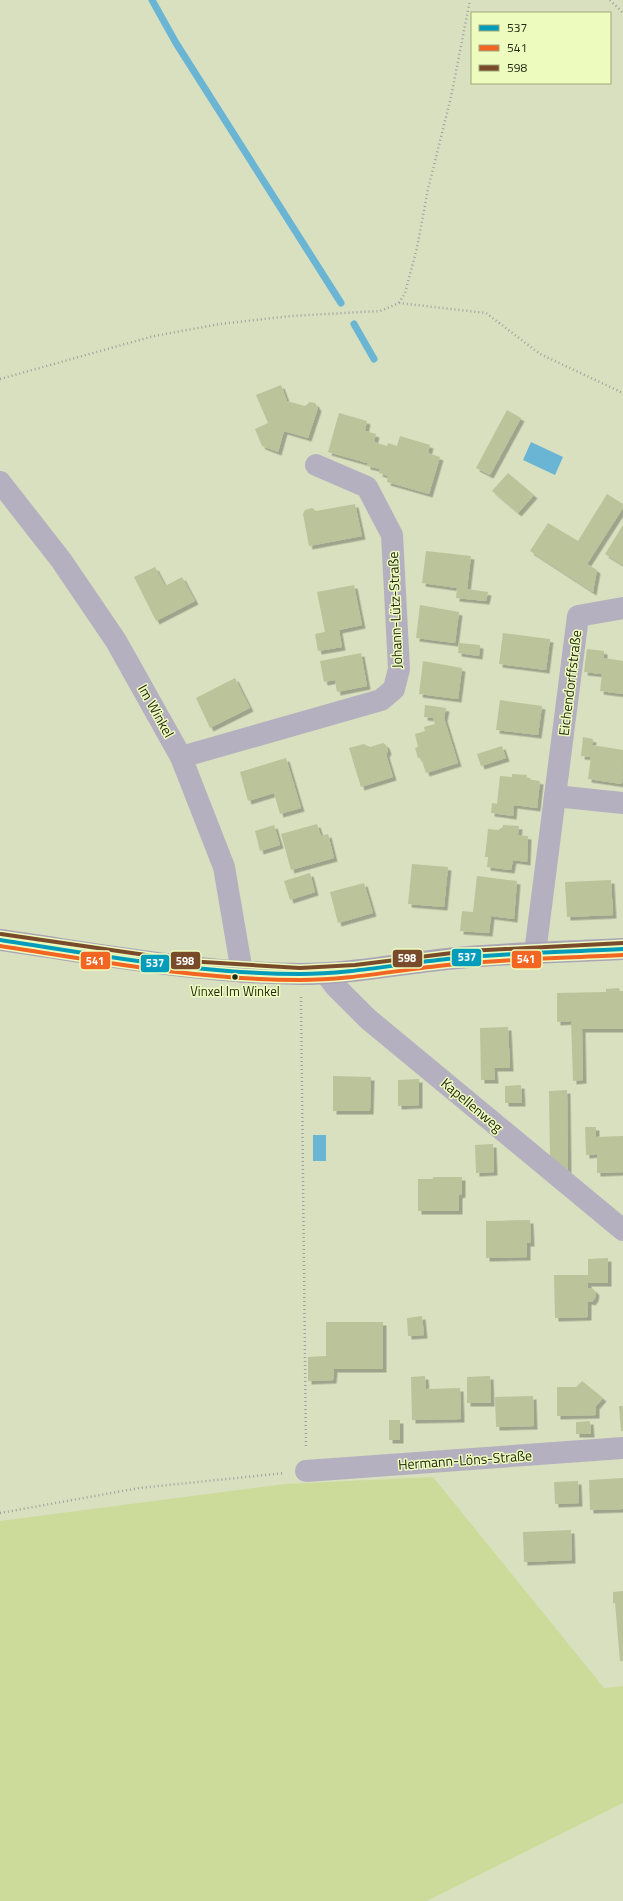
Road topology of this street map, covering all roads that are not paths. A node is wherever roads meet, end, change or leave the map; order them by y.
1 (316, 465) dead end
2 (0, 482) edge
3 (623, 608) edge
4 (181, 757) junction
5 (555, 796) junction
6 (623, 803) edge
7 (0, 940) edge
8 (623, 949) edge
9 (535, 953) junction
10 (242, 972) junction
11 (326, 974) junction
12 (623, 1230) edge
13 (623, 1448) edge
14 (306, 1471) road end

1 - 4 street, Johann-Lütz-Straße
2 - 4 street, Im Winkel
3 - 5 street, Eichendorffstraße
4 - 10 street, Im Winkel
5 - 6 street
5 - 9 street, Eichendorffstraße
7 - 10 main road
8 - 9 main road
9 - 11 main road
10 - 11 main road
11 - 12 street, Kapellenweg
13 - 14 street, Hermann-Löns-Straße

